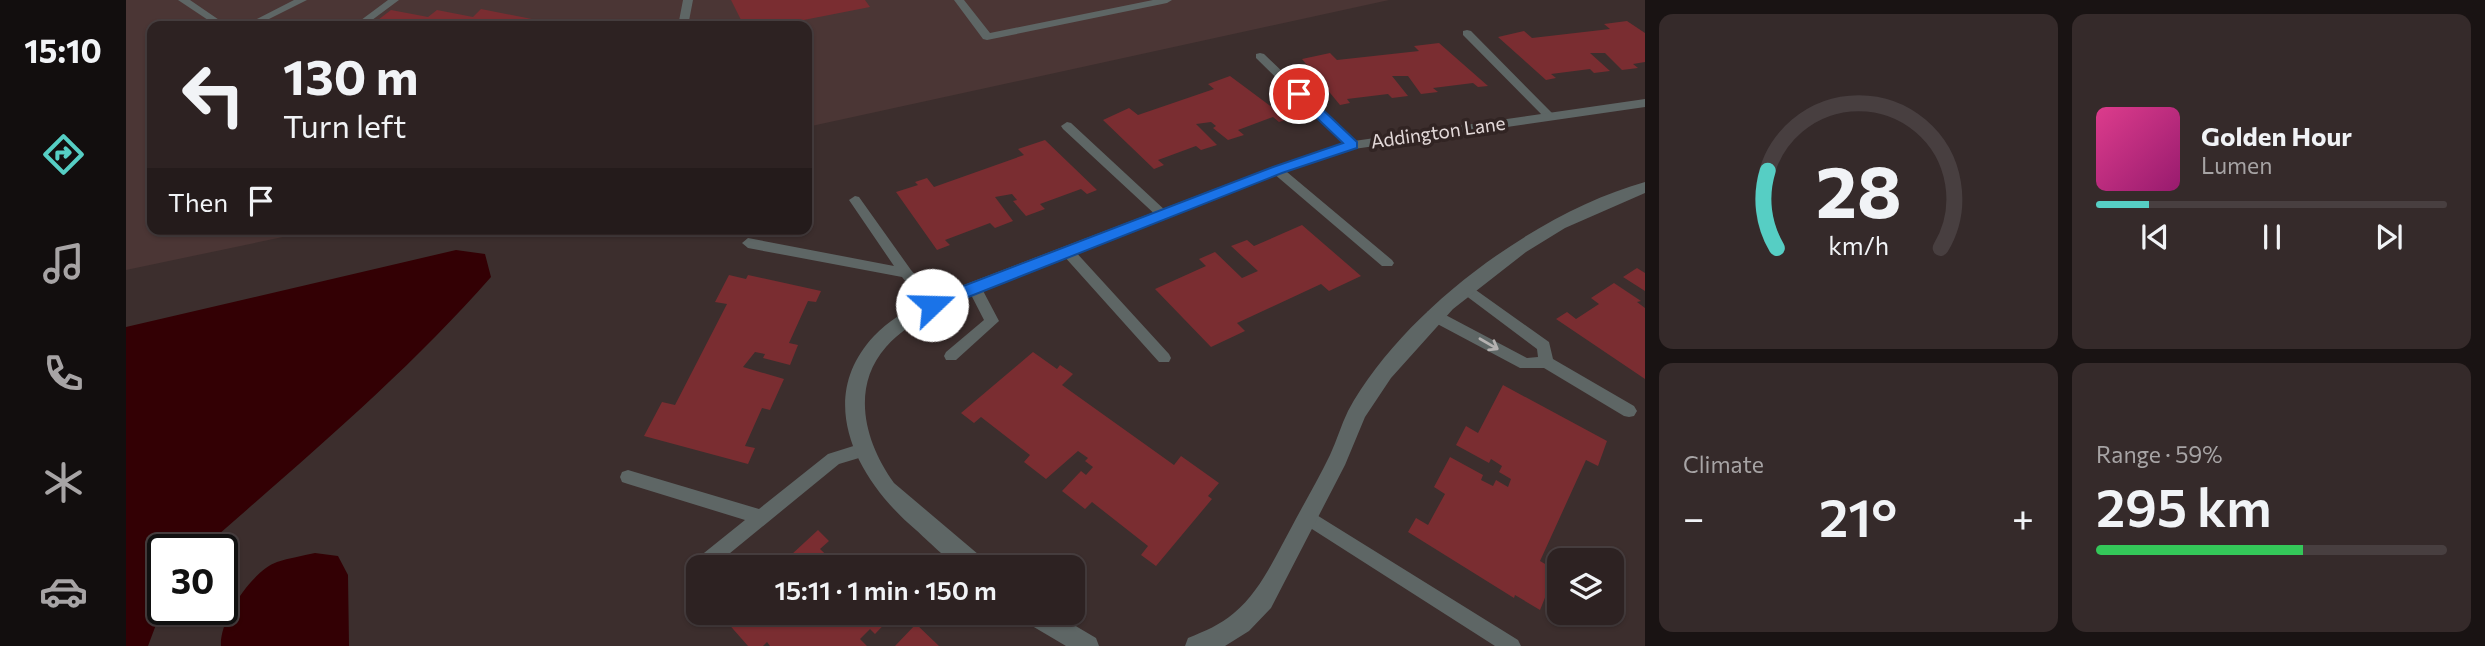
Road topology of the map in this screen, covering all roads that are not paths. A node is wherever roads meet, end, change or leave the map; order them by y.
1 (183, 0) edge
2 (302, 0) edge
3 (394, 0) edge
4 (688, 0) edge
5 (958, 0) edge
6 (1167, 0) edge
7 (215, 21) edge
8 (258, 21) edge
9 (365, 21) edge
10 (684, 21) edge
11 (1467, 33) dead end
12 (1260, 56) dead end
13 (1645, 103) edge
14 (1549, 116) junction
15 (1067, 126) dead end
16 (1352, 145) junction
17 (1277, 170) junction
18 (1645, 187) edge
19 (855, 200) dead end
20 (1163, 215) junction
21 (748, 243) dead end
22 (1068, 252) junction
23 (1387, 263) dead end
24 (906, 273) junction
25 (1466, 288) junction
26 (975, 289) junction
27 (932, 305) junction
28 (1433, 315) junction
29 (951, 356) dead end
30 (1164, 358) dead end
31 (1546, 362) junction
32 (1629, 411) dead end
33 (863, 450) junction
34 (628, 477) dead end
35 (760, 517) junction
36 (1307, 517) junction
37 (715, 555) edge
38 (963, 555) edge
39 (1052, 625) edge
40 (1088, 646) edge
41 (1196, 646) edge
42 (1512, 646) edge

1 - 7 lane
2 - 8 lane
3 - 9 lane
4 - 10 lane
5 - 6 lane
11 - 14 lane
12 - 16 lane
13 - 14 street, Addington Lane
14 - 16 street, Addington Lane
15 - 20 lane
16 - 17 street, Addington Lane
17 - 20 street, Addington Lane
17 - 23 lane
18 - 25 street
19 - 24 lane
20 - 22 street, Addington Lane
21 - 24 lane
22 - 26 street, Addington Lane
22 - 30 lane
24 - 27 lane
25 - 28 street
25 - 31 lane
26 - 27 street, Addington Lane
26 - 29 lane
27 - 33 street, Addington Lane
28 -> 31 lane
28 - 36 street
31 - 32 lane
33 - 35 lane
33 - 38 street, Addington Lane
34 - 35 lane
35 - 37 lane
36 - 41 street
36 - 42 lane
39 - 40 street

